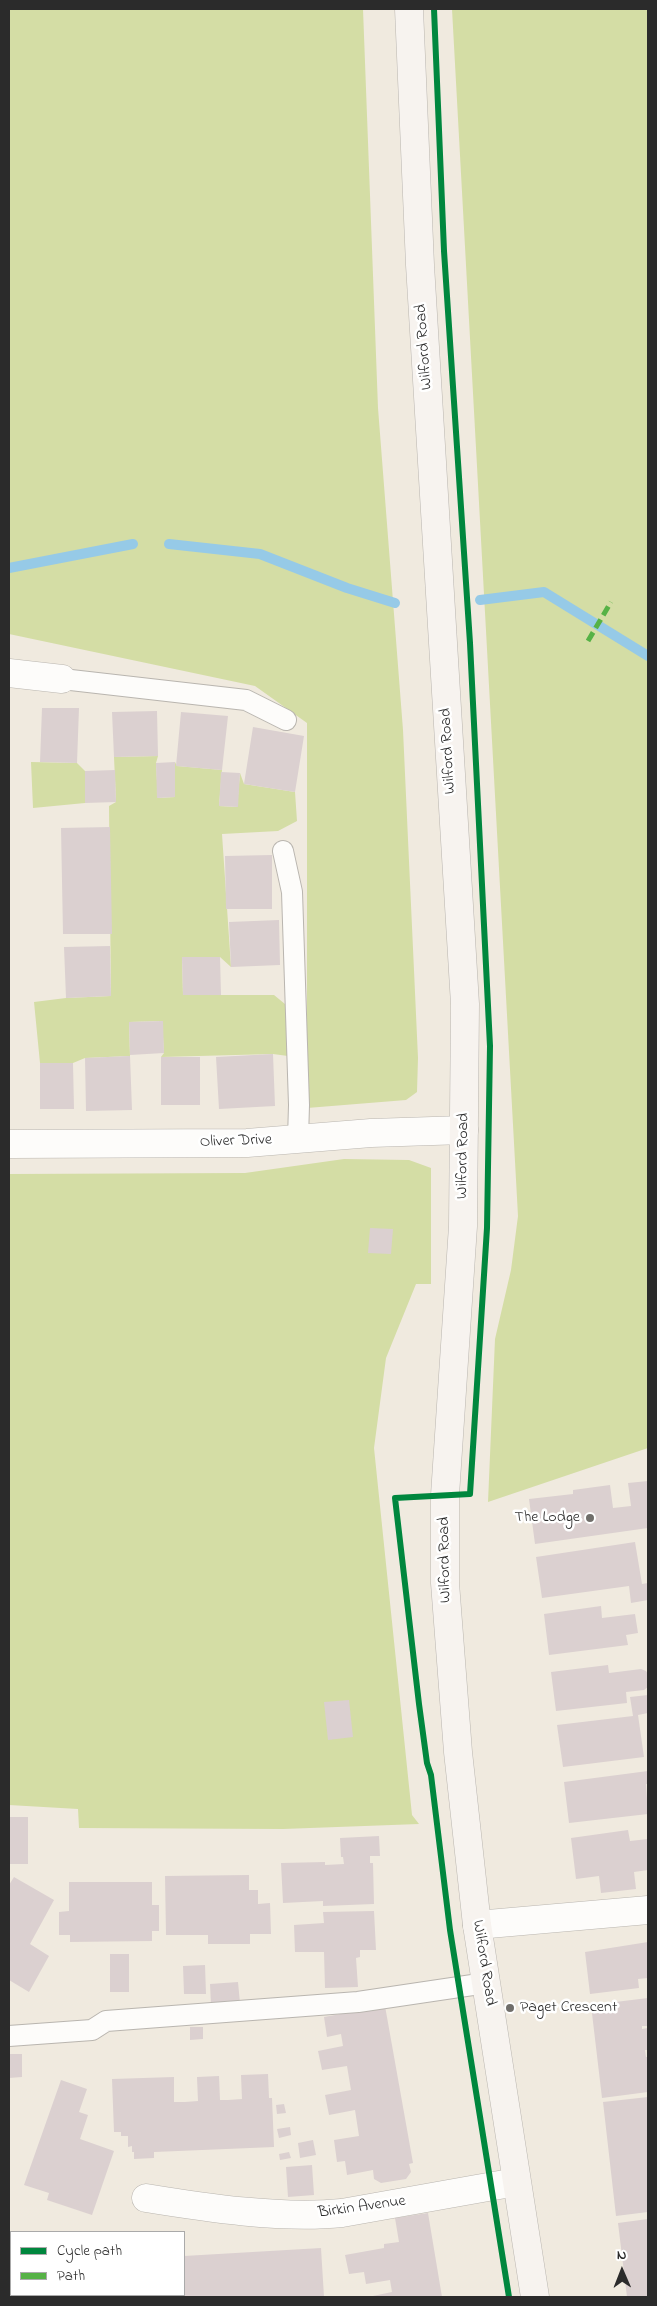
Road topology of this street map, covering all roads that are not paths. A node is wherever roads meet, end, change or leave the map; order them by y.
1 (409, 9) edge
2 (9, 673) edge
3 (62, 679) joint
4 (286, 720) dead end
5 (283, 851) dead end
6 (464, 1130) junction
7 (298, 1138) junction
8 (9, 1144) edge
9 (648, 1910) edge
10 (477, 1925) junction
11 (486, 1983) junction
12 (9, 2036) edge
13 (516, 2182) junction
14 (146, 2198) dead end
15 (535, 2297) edge

1 - 6 main road, Wilford Road
2 - 3 street
3 - 4 lane
5 - 7 lane
6 - 7 street, Oliver Drive
6 - 10 main road, Wilford Road
7 - 8 street, Oliver Drive
9 - 10 street
10 - 11 main road, Wilford Road
11 - 12 lane
11 - 13 main road, Wilford Road
13 - 14 street, Birkin Avenue
13 - 15 main road, Wilford Road

